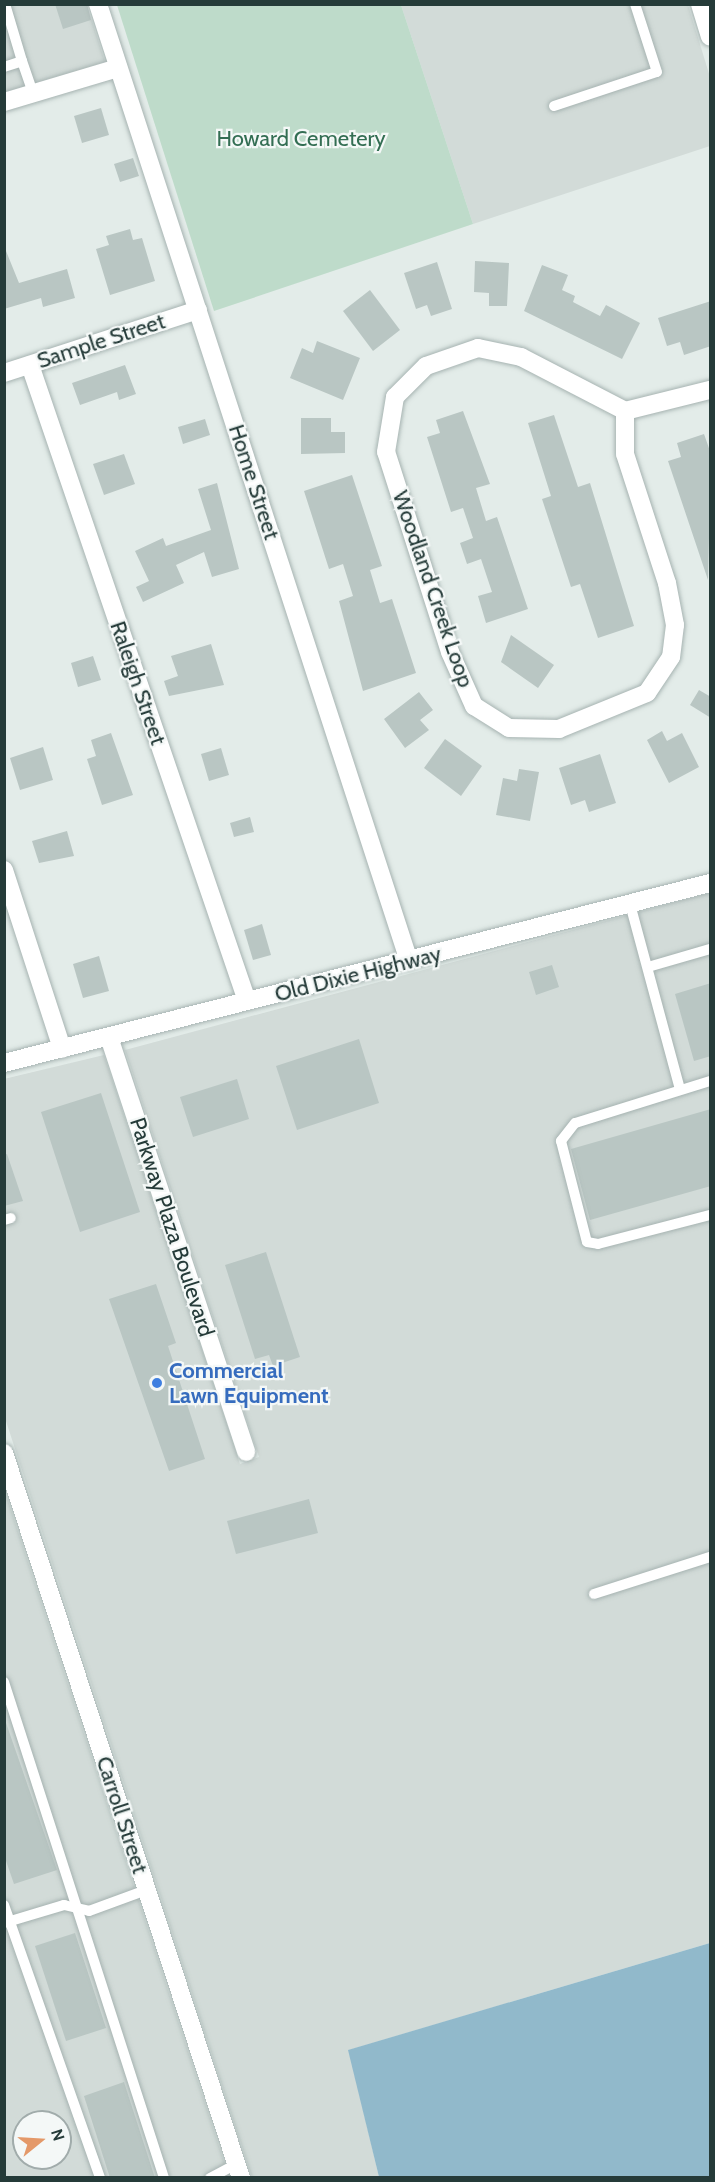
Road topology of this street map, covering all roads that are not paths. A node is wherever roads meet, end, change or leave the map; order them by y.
1 (5, 4) edge
2 (98, 4) edge
3 (635, 4) edge
4 (700, 4) edge
5 (711, 36) edge
6 (22, 61) junction
7 (4, 67) edge
8 (117, 68) junction
9 (33, 93) junction
10 (4, 102) edge
11 (554, 106) dead end
12 (198, 310) junction
13 (30, 365) junction
14 (4, 373) edge
15 (711, 390) edge
16 (625, 411) junction
17 (4, 870) edge
18 (711, 883) edge
19 (630, 904) junction
20 (711, 949) edge
21 (409, 961) junction
22 (648, 966) junction
23 (247, 1002) junction
24 (109, 1037) junction
25 (62, 1049) junction
26 (4, 1063) edge
27 (711, 1081) edge
28 (680, 1089) junction
29 (711, 1215) edge
30 (246, 1452) dead end
31 (4, 1453) edge
32 (711, 1557) edge
33 (594, 1594) dead end
34 (4, 1682) edge
35 (146, 1890) junction
36 (4, 1905) edge
37 (82, 1909) junction
38 (8, 1922) edge
39 (238, 2171) edge
40 (100, 2178) edge
41 (164, 2178) edge
42 (210, 2178) edge

1 - 6 lane
2 - 8 street, Home Street
3 - 11 lane
4 - 5 street
6 - 7 lane
6 - 9 lane
8 - 9 street
8 - 12 street, Home Street
9 - 10 street
12 - 13 street, Sample Street
12 - 21 street, Home Street
13 - 14 street, Sample Street
13 - 23 street, Raleigh Street
15 - 16 street
16 - 16 street, Woodland Creek Loop
17 - 25 street
18 - 19 street, Old Dixie Highway
19 - 21 street, Old Dixie Highway
19 - 22 lane
20 - 22 lane
21 - 23 street, Old Dixie Highway
22 - 28 lane
23 - 24 street, Old Dixie Highway
24 - 25 street, Old Dixie Highway
24 - 30 street, Parkway Plaza Boulevard
25 - 26 street, Old Dixie Highway
27 - 28 lane
28 - 29 lane
31 - 35 street, Carroll Street
32 - 33 lane
34 - 37 lane
35 - 37 lane
35 - 39 street, Carroll Street
36 - 38 lane
37 - 38 lane
37 - 41 lane
38 - 40 lane
39 - 42 lane

